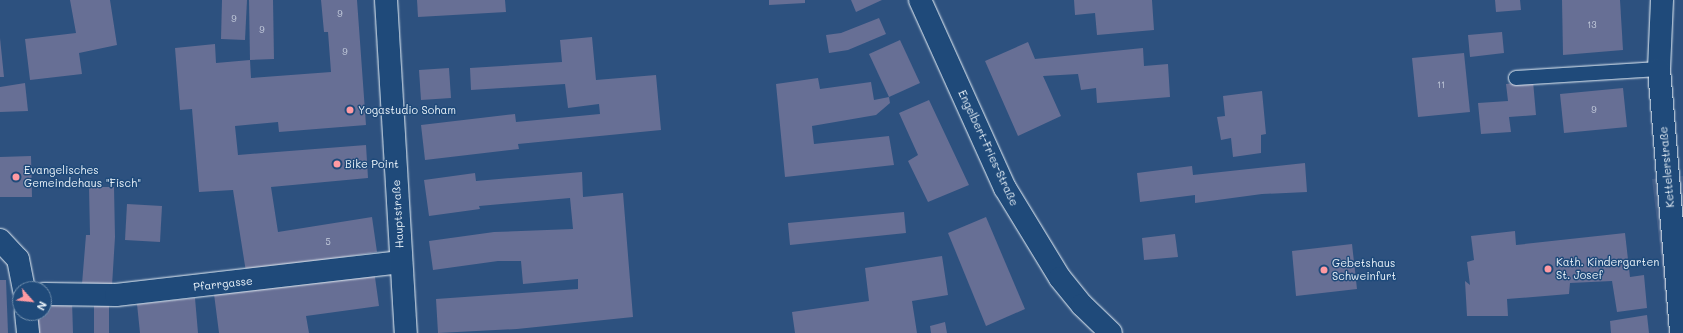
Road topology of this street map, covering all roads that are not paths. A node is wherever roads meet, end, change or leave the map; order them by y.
1 (386, 0) edge
2 (920, 0) edge
3 (1662, 0) edge
4 (1659, 69) junction
5 (1516, 78) dead end
6 (0, 240) edge
7 (401, 262) junction
8 (22, 281) edge
9 (52, 294) edge
10 (27, 321) edge
11 (1105, 330) edge
12 (28, 333) edge
13 (406, 333) edge
14 (1681, 333) edge

1 - 7 street, Hauptstraße
2 - 11 street, Engelbert-Fries-Straße
3 - 4 street, Kettelerstraße
4 - 5 lane
4 - 14 street, Kettelerstraße
6 - 8 street
7 - 9 street, Pfarrgasse
7 - 13 street, Hauptstraße
10 - 12 street

